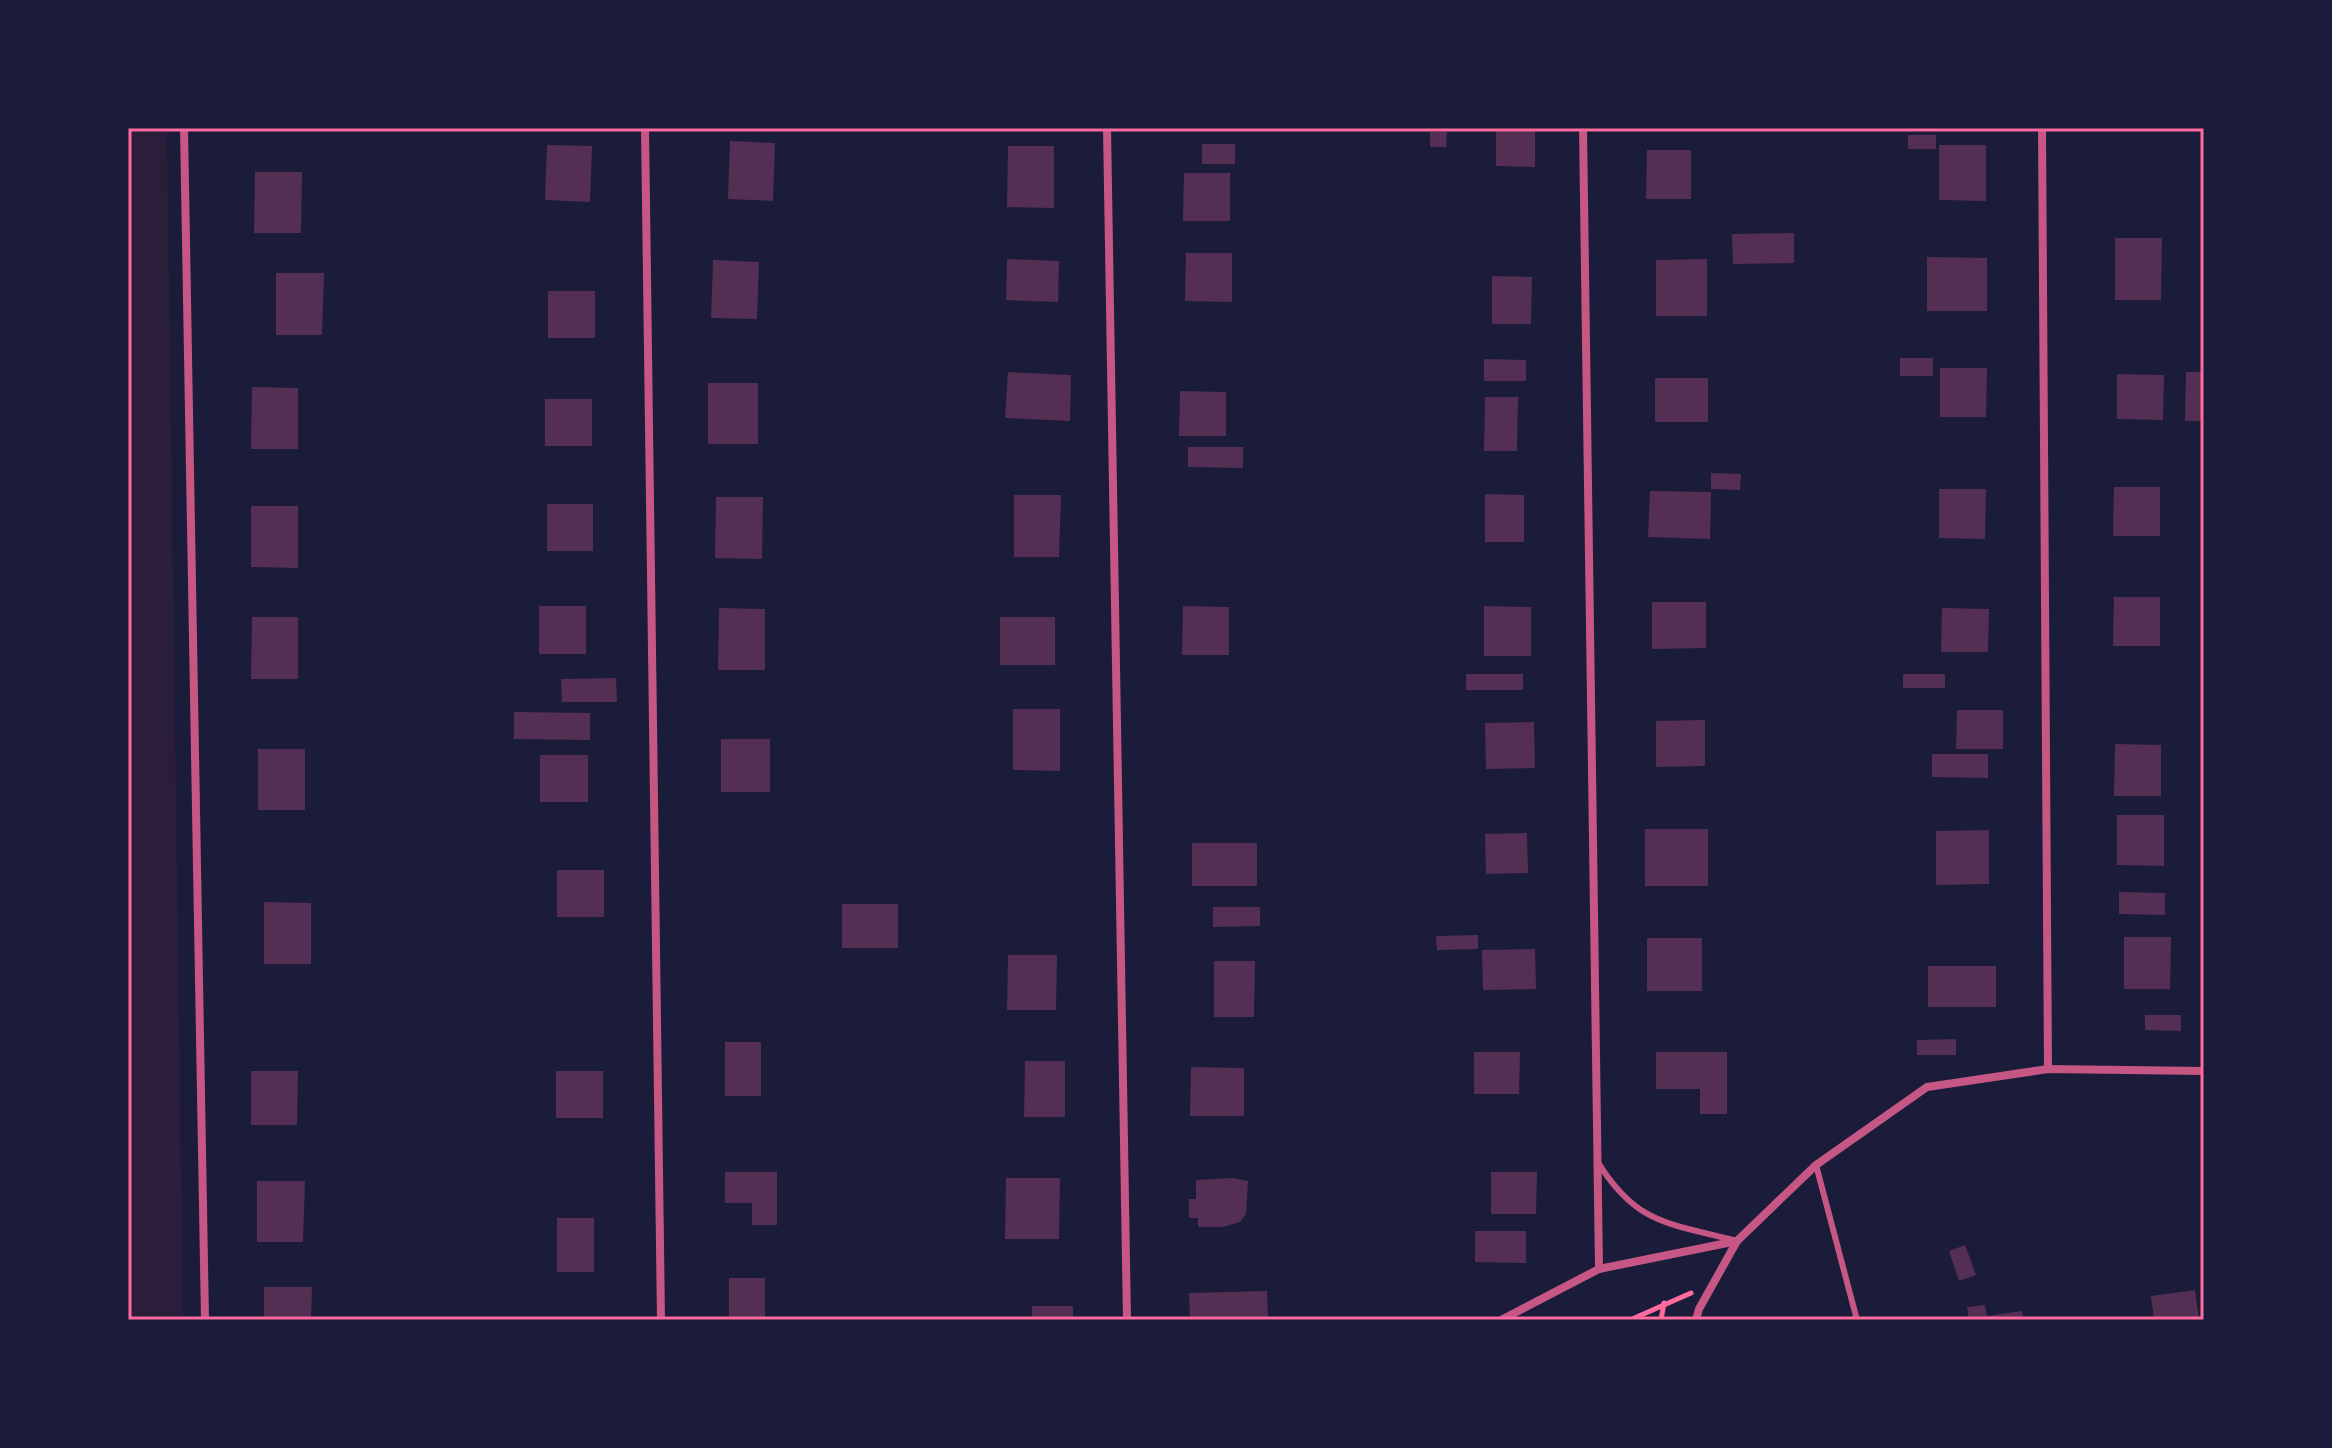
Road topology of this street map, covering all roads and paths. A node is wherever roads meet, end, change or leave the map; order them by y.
1 (184, 128) edge
2 (645, 128) edge
3 (1107, 128) edge
4 (1583, 128) edge
5 (2042, 128) edge
6 (2048, 1069) junction
7 (2204, 1071) edge
8 (1595, 1158) junction
9 (1816, 1165) junction
10 (1737, 1241) junction
11 (1599, 1269) junction
12 (1711, 1286) junction
13 (1664, 1302) junction
14 (205, 1320) edge
15 (661, 1320) edge
16 (1127, 1320) edge
17 (1501, 1320) edge
18 (1630, 1320) edge
19 (1661, 1320) edge
20 (1696, 1320) edge
21 (1857, 1320) edge

1 - 14 street
2 - 15 street
3 - 16 street
4 - 8 street
5 - 6 street
6 - 7 street
6 - 9 street
8 - 10 lane
8 - 11 street
9 - 10 street
9 - 21 lane
10 - 11 street
10 - 12 street
11 - 17 street
12 - 13 path
12 - 20 street
13 - 18 path
13 - 19 path

